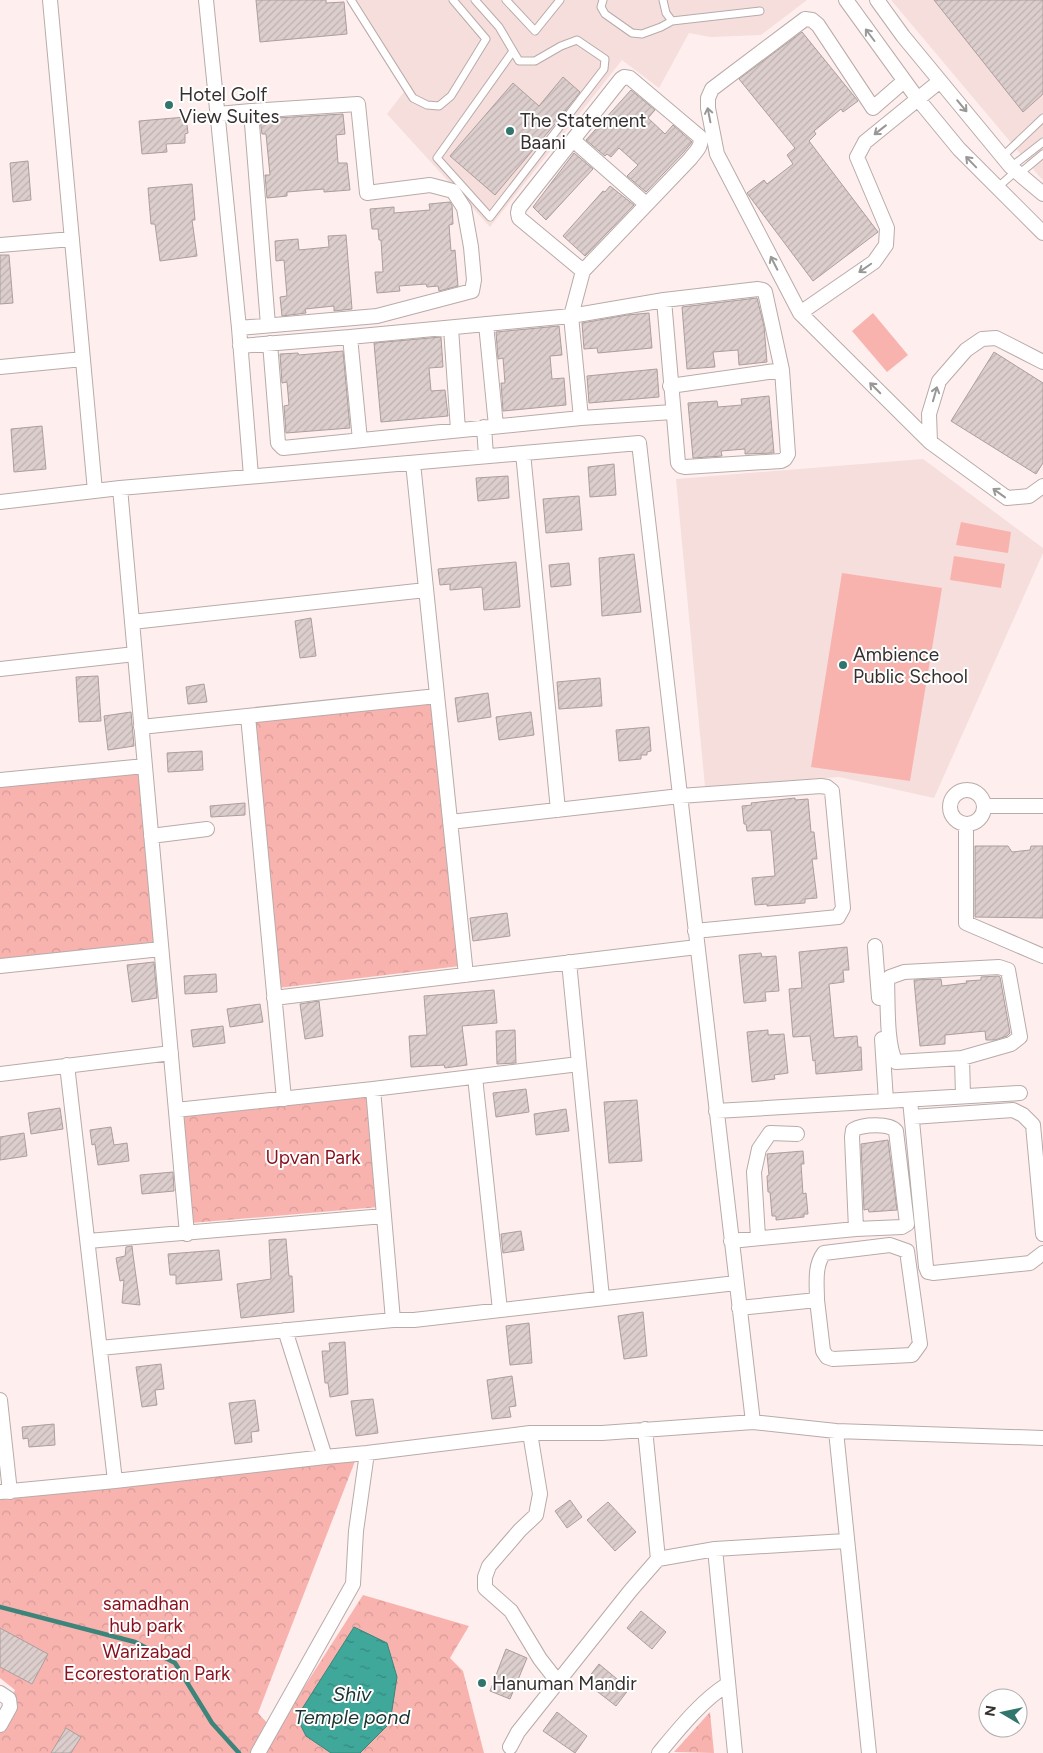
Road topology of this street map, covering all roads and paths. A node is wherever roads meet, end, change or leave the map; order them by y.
1 (50, 0) edge
2 (206, 0) edge
3 (351, 0) edge
4 (453, 0) edge
5 (475, 0) edge
6 (506, 0) edge
7 (560, 0) edge
8 (603, 0) edge
9 (663, 0) edge
10 (846, 0) edge
11 (877, 0) edge
12 (760, 12) dead end
13 (672, 20) junction
14 (513, 51) junction
15 (904, 81) junction
16 (940, 81) junction
17 (917, 98) junction
18 (251, 111) junction
19 (218, 114) junction
20 (1043, 118) edge
21 (573, 140) junction
22 (1043, 142) edge
23 (1043, 154) edge
24 (1012, 167) junction
25 (997, 188) junction
26 (1043, 194) edge
27 (646, 204) junction
28 (1043, 233) edge
29 (72, 239) junction
30 (0, 246) edge
31 (583, 271) junction
32 (664, 300) junction
33 (800, 313) junction
34 (571, 316) junction
35 (486, 324) junction
36 (268, 325) junction
37 (239, 328) junction
38 (451, 328) junction
39 (350, 337) junction
40 (270, 343) junction
41 (240, 346) junction
42 (82, 358) junction
43 (1043, 362) edge
44 (0, 367) edge
45 (782, 370) junction
46 (670, 386) junction
47 (673, 412) junction
48 (581, 418) junction
49 (490, 427) junction
50 (458, 430) junction
51 (360, 440) junction
52 (930, 442) junction
53 (523, 453) junction
54 (486, 456) junction
55 (413, 463) junction
56 (251, 476) junction
57 (1043, 486) edge
58 (120, 488) junction
59 (94, 491) junction
60 (0, 502) edge
61 (426, 590) junction
62 (132, 622) junction
63 (135, 654) junction
64 (0, 669) edge
65 (437, 696) junction
66 (248, 716) junction
67 (141, 727) junction
68 (145, 766) junction
69 (0, 780) edge
70 (680, 796) junction
71 (984, 806) junction
72 (1043, 806) edge
73 (558, 810) junction
74 (450, 822) junction
75 (966, 824) junction
76 (208, 829) dead end
77 (151, 836) junction
78 (696, 931) junction
79 (875, 946) dead end
80 (698, 947) junction
81 (161, 949) junction
82 (1043, 956) edge
83 (569, 962) junction
84 (0, 966) edge
85 (466, 975) junction
86 (274, 998) junction
87 (171, 1054) junction
88 (962, 1058) junction
89 (579, 1064) junction
90 (67, 1066) junction
91 (0, 1074) edge
92 (475, 1077) junction
93 (373, 1089) junction
94 (1020, 1093) dead end
95 (963, 1096) junction
96 (284, 1099) junction
97 (910, 1100) junction
98 (886, 1101) junction
99 (176, 1110) junction
100 (716, 1112) junction
101 (912, 1117) junction
102 (797, 1134) dead end
103 (384, 1216) junction
104 (856, 1229) junction
105 (187, 1234) junction
106 (1043, 1234) edge
107 (758, 1237) junction
108 (88, 1241) junction
109 (732, 1241) junction
110 (1043, 1253) edge
111 (736, 1283) junction
112 (602, 1298) junction
113 (817, 1300) junction
114 (739, 1308) junction
115 (500, 1310) junction
116 (393, 1320) junction
117 (285, 1330) junction
118 (100, 1348) junction
119 (0, 1400) edge
120 (753, 1422) junction
121 (645, 1430) junction
122 (836, 1431) junction
123 (530, 1432) junction
124 (1043, 1438) edge
125 (366, 1453) junction
126 (325, 1456) junction
127 (115, 1481) junction
128 (5, 1492) edge
129 (846, 1541) junction
130 (715, 1548) junction
131 (658, 1559) junction
132 (558, 1682) junction
133 (728, 1684) junction
134 (0, 1693) edge
135 (0, 1725) edge
136 (510, 1747) dead end
137 (258, 1753) edge
138 (659, 1753) edge
139 (735, 1753) edge
140 (869, 1753) edge

1 - 29 street
2 - 19 street
3 - 4 lane
5 - 14 lane
6 - 7 lane
8 - 13 lane
9 - 13 lane
15 -> 10 street
11 - 16 street
12 - 13 lane
14 - 14 lane
15 - 17 street
33 -> 15 street
16 - 17 street
16 -> 24 street
25 -> 17 street
17 -> 33 street
18 - 19 street
18 - 36 street
18 - 36 street
19 - 37 street
20 - 24 lane
21 - 27 street
21 - 27 street
21 - 31 street
22 - 24 lane
23 - 24 lane
24 - 25 lane
24 - 26 street
25 - 28 street
27 - 31 street
29 - 30 street
29 - 42 street
31 - 34 street
32 - 34 street
32 - 45 street
32 - 46 street
52 -> 33 street
34 - 35 street
34 - 48 street
35 - 38 street
35 - 49 street
36 - 37 street
37 - 41 street
38 - 39 street
38 - 50 street
39 - 40 street
39 - 51 street
40 - 41 street
40 - 51 street
41 - 56 street
42 - 44 street
42 - 59 street
52 -> 43 street
45 - 46 street
45 - 47 street
46 - 47 street
47 - 48 street
48 - 49 street
49 - 50 street
49 - 54 street
50 - 51 street
57 -> 52 street
53 - 54 street
53 - 70 street
53 - 73 street
54 - 55 street
55 - 56 street
55 - 61 street
56 - 58 street
58 - 59 street
58 - 62 street
59 - 60 street
61 - 62 street
61 - 65 street
62 - 63 street
63 - 64 street
63 - 67 street
65 - 66 street
65 - 74 street
66 - 67 street
66 - 86 street
67 - 68 street
68 - 69 street
68 - 77 street
70 - 73 street
70 - 78 street
70 - 78 street
71 - 72 street
71 - 75 street
71 - 75 street
73 - 74 street
74 - 85 street
75 - 82 street
76 - 77 street
77 - 81 street
78 - 80 street
79 - 98 street
80 - 83 street
80 - 100 street
81 - 84 street
81 - 87 street
83 - 85 street
83 - 89 street
85 - 86 street
86 - 96 street
87 - 90 street
87 - 99 street
88 - 88 street
88 - 95 street
89 - 92 street
89 - 112 street
90 - 91 street
90 - 108 street
92 - 93 street
92 - 115 street
93 - 96 street
93 - 103 street
94 - 95 street
95 - 97 street
96 - 99 street
97 - 98 street
97 - 101 street
98 - 100 street
99 - 105 street
100 - 109 street
101 - 106 street
101 - 110 street
102 - 107 street
103 - 105 street
103 - 116 street
104 - 104 street
104 - 107 street
105 - 108 street
107 - 109 street
108 - 118 street
109 - 111 street
111 - 112 street
111 - 114 street
112 - 115 street
113 - 113 street
113 - 114 street
114 - 120 street
115 - 116 street
116 - 117 street
117 - 118 street
117 - 126 street
118 - 127 street
119 - 128 street
120 - 121 street
120 - 122 street
121 - 123 street
121 - 131 street
122 - 124 street
122 - 129 street
123 - 125 street
123 - 132 street
125 - 126 street
125 - 137 street
126 - 127 street
127 - 128 street
129 - 130 street
129 - 140 street
130 - 131 street
130 - 133 street
131 - 132 street
132 - 136 street
133 - 138 street
133 - 139 street
134 - 135 street

